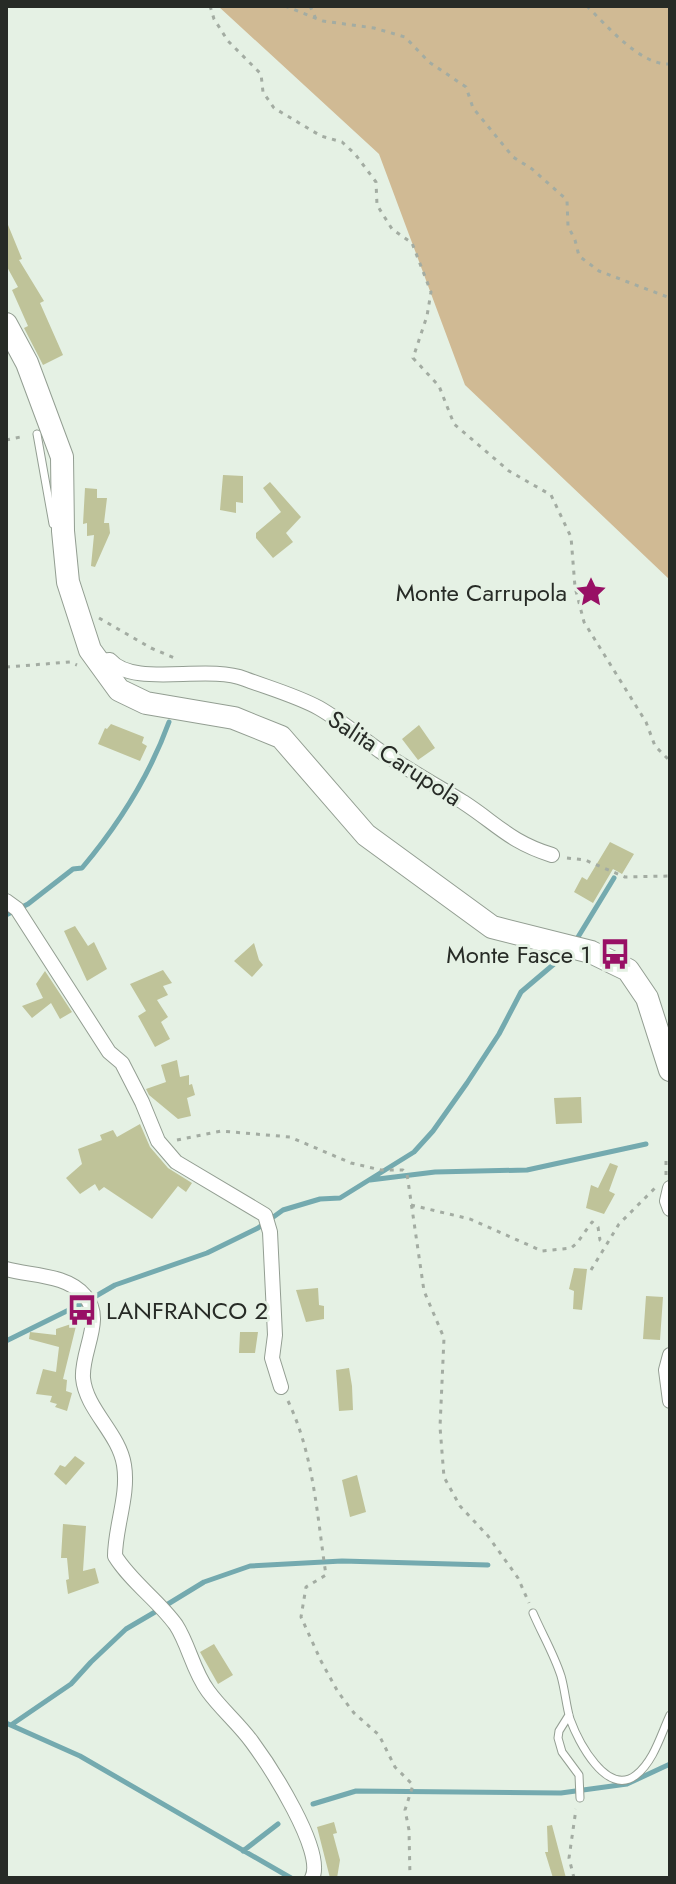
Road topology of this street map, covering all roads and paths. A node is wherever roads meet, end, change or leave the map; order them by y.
1 (210, 6) edge
2 (285, 6) edge
3 (310, 6) edge
4 (587, 6) edge
5 (316, 19) junction
6 (670, 64) edge
7 (670, 298) edge
8 (6, 324) edge
9 (37, 434) joint
10 (6, 440) edge
11 (65, 560) junction
12 (77, 608) junction
13 (99, 662) junction
14 (6, 667) edge
15 (183, 672) junction
16 (670, 761) edge
17 (552, 855) joint
18 (670, 876) edge
19 (6, 901) edge
20 (670, 1070) edge
21 (158, 1141) junction
22 (670, 1158) edge
23 (670, 1188) edge
24 (410, 1205) junction
25 (670, 1209) edge
26 (605, 1244) junction
27 (6, 1269) edge
28 (591, 1270) dead end
29 (670, 1355) edge
30 (281, 1387) joint
31 (670, 1401) edge
32 (533, 1613) joint
33 (569, 1715) junction
34 (670, 1715) edge
35 (580, 1798) joint
36 (312, 1878) edge
37 (410, 1878) edge
38 (574, 1878) edge

1 - 16 path
2 - 5 path
3 - 5 path
4 - 6 path
5 - 7 path
8 - 11 main road
9 - 10 path
9 - 11 lane
11 - 12 main road
12 - 13 main road
12 - 15 path
13 - 14 path
13 - 15 street, Salita Carupola
13 - 20 main road
15 - 17 street, Salita Carupola
17 - 18 path
19 - 21 street
21 - 24 path
21 - 30 street
22 - 26 path
23 - 25 street
24 - 26 path
24 - 32 path
26 - 28 path
27 - 36 street
29 - 31 street
30 - 37 path
32 - 33 lane
33 - 34 lane
33 - 35 lane
35 - 38 path

